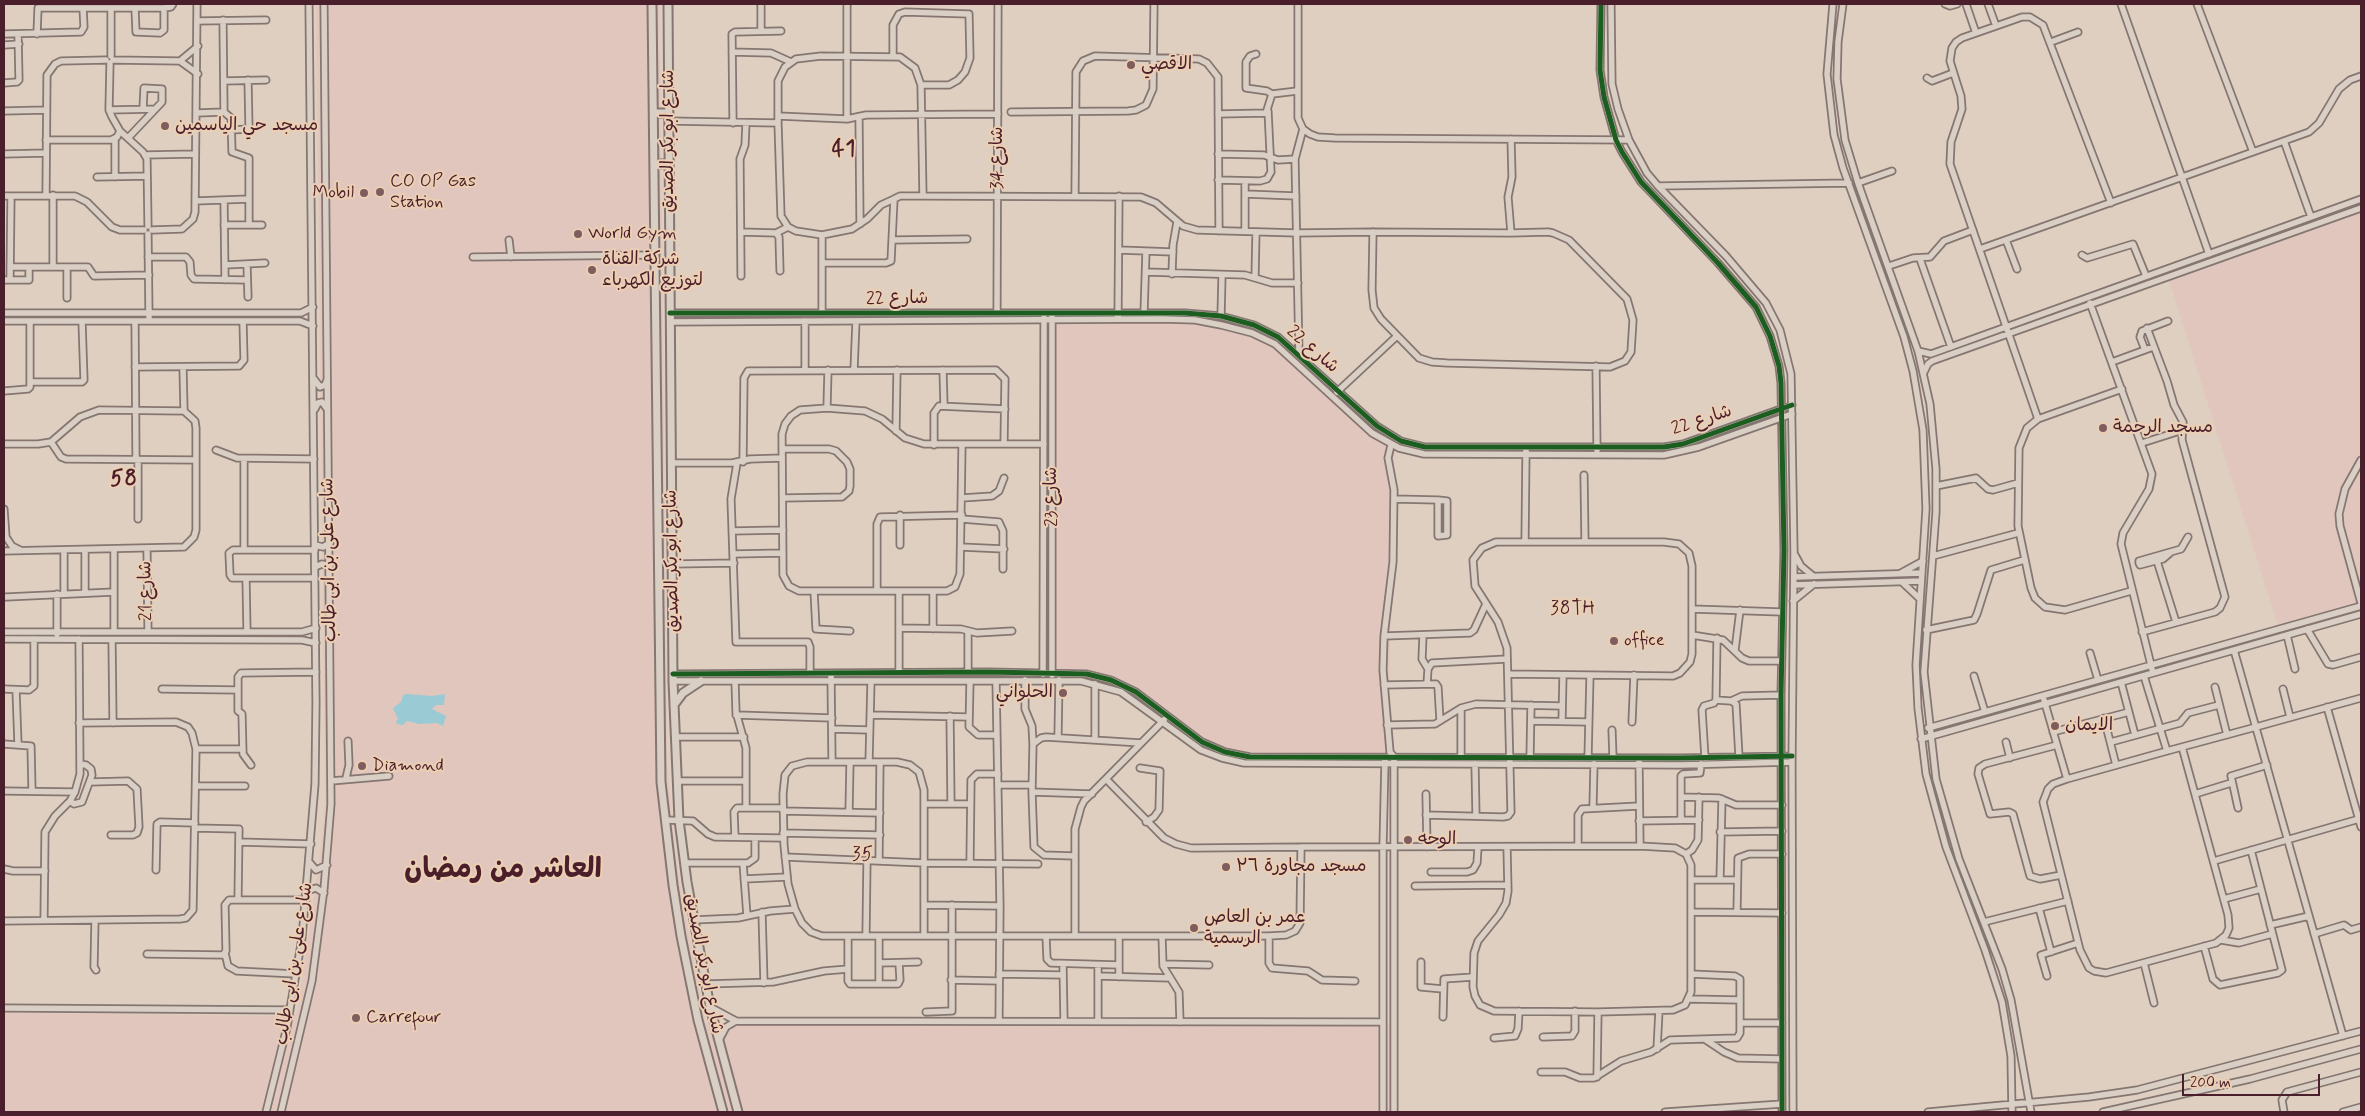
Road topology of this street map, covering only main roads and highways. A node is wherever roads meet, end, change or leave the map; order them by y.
1 (652, 4) edge
2 (668, 4) edge
3 (654, 113) junction
4 (669, 113) junction
5 (654, 164) junction
6 (669, 164) junction
7 (671, 421) junction
8 (657, 422) junction
9 (701, 681) road end
10 (674, 705) junction
11 (723, 1112) edge
12 (738, 1112) edge

1 - 3 main road, شارع ابو بكر الصديق
2 - 4 main road, شارع ابو بكر الصديق
3 - 4 main road
3 - 5 main road, شارع ابو بكر الصديق
4 - 6 main road, شارع ابو بكر الصديق
5 - 6 main road
5 - 8 main road, شارع ابو بكر الصديق
6 - 7 main road, شارع ابو بكر الصديق
7 - 8 main road
7 - 10 main road, شارع ابو بكر الصديق
8 - 11 main road, شارع ابو بكر الصديق
9 - 10 main road
10 - 12 main road, شارع ابو بكر الصديق

